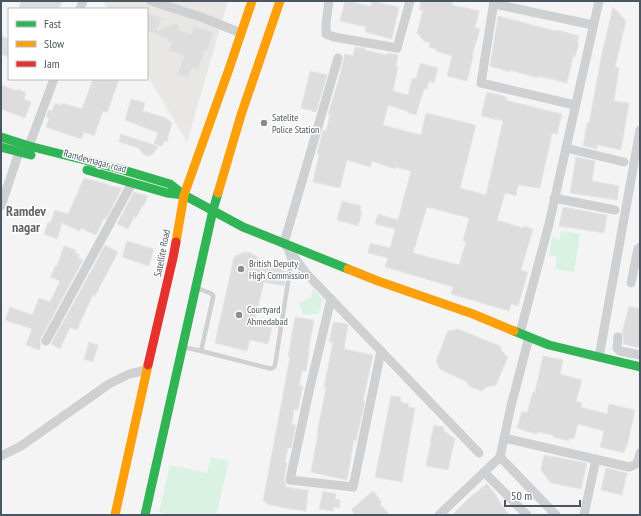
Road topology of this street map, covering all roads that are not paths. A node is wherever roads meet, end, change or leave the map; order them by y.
1 (151, 1) edge
2 (252, 1) edge
3 (280, 1) edge
4 (329, 1) edge
5 (410, 1) edge
6 (599, 1) edge
7 (494, 2) edge
8 (593, 25) junction
9 (241, 33) junction
10 (338, 58) dead end
11 (54, 80) edge
12 (575, 105) junction
13 (640, 130) edge
14 (1, 137) edge
15 (29, 146) junction
16 (1, 147) edge
17 (566, 148) junction
18 (19, 152) junction
19 (624, 162) dead end
20 (63, 164) dead end
21 (78, 168) dead end
22 (132, 183) junction
23 (184, 195) junction
24 (554, 198) junction
25 (1, 206) edge
26 (212, 210) junction
27 (615, 210) dead end
28 (284, 243) junction
29 (640, 247) edge
30 (631, 283) dead end
31 (196, 288) junction
32 (331, 299) junction
33 (520, 333) junction
34 (529, 337) junction
35 (618, 337) dead end
36 (46, 341) dead end
37 (182, 347) junction
38 (201, 351) junction
39 (381, 351) junction
40 (640, 355) edge
41 (599, 357) junction
42 (640, 367) edge
43 (147, 370) junction
44 (504, 438) junction
45 (479, 453) dead end
46 (640, 453) edge
47 (1, 456) edge
48 (500, 457) junction
49 (596, 460) junction
50 (484, 472) junction
51 (115, 515) edge
52 (145, 515) edge
53 (439, 515) edge
54 (527, 515) edge
55 (556, 515) edge
56 (584, 515) edge

1 - 9 street
2 - 9 main road, Satellite Road
3 - 26 main road
4 - 5 street
6 - 8 street
7 - 8 street
7 - 12 street
8 - 12 street
9 - 23 main road, Satellite Road
10 - 28 street
11 - 15 street
12 - 17 street
13 - 41 street
14 - 15 main road, Ramdevnagar road
15 - 23 main road, Ramdevnagar road
16 - 18 main road, Ramdevnagar road
17 - 19 street
17 - 24 street
18 - 20 main road, Ramdevnagar road
18 - 25 street
21 - 22 main road, Ramdevnagar road
22 - 23 main road, Ramdevnagar road
22 - 36 street
23 - 26 main road, Ramdevnagar road
23 - 43 main road, Satellite Road
24 - 27 street
24 - 33 street
26 - 28 main road, Ramdevnagar road
26 - 31 main road
28 - 32 street
28 - 33 main road, Ramdevnagar road
28 - 38 lane
29 - 30 street
31 - 37 main road
31 - 38 lane
32 - 39 street
32 - 39 street
33 - 34 main road, Ramdevnagar road
34 - 41 main road, Ramdevnagar road
34 - 44 street
35 - 40 street
37 - 38 lane
37 - 52 main road
39 - 45 street
41 - 42 main road, Ramdevnagar road
43 - 47 street
43 - 51 main road, Satellite Road
44 - 48 street
44 - 49 street
46 - 49 street
48 - 50 street
48 - 55 street
49 - 56 street
50 - 53 street
50 - 54 street

